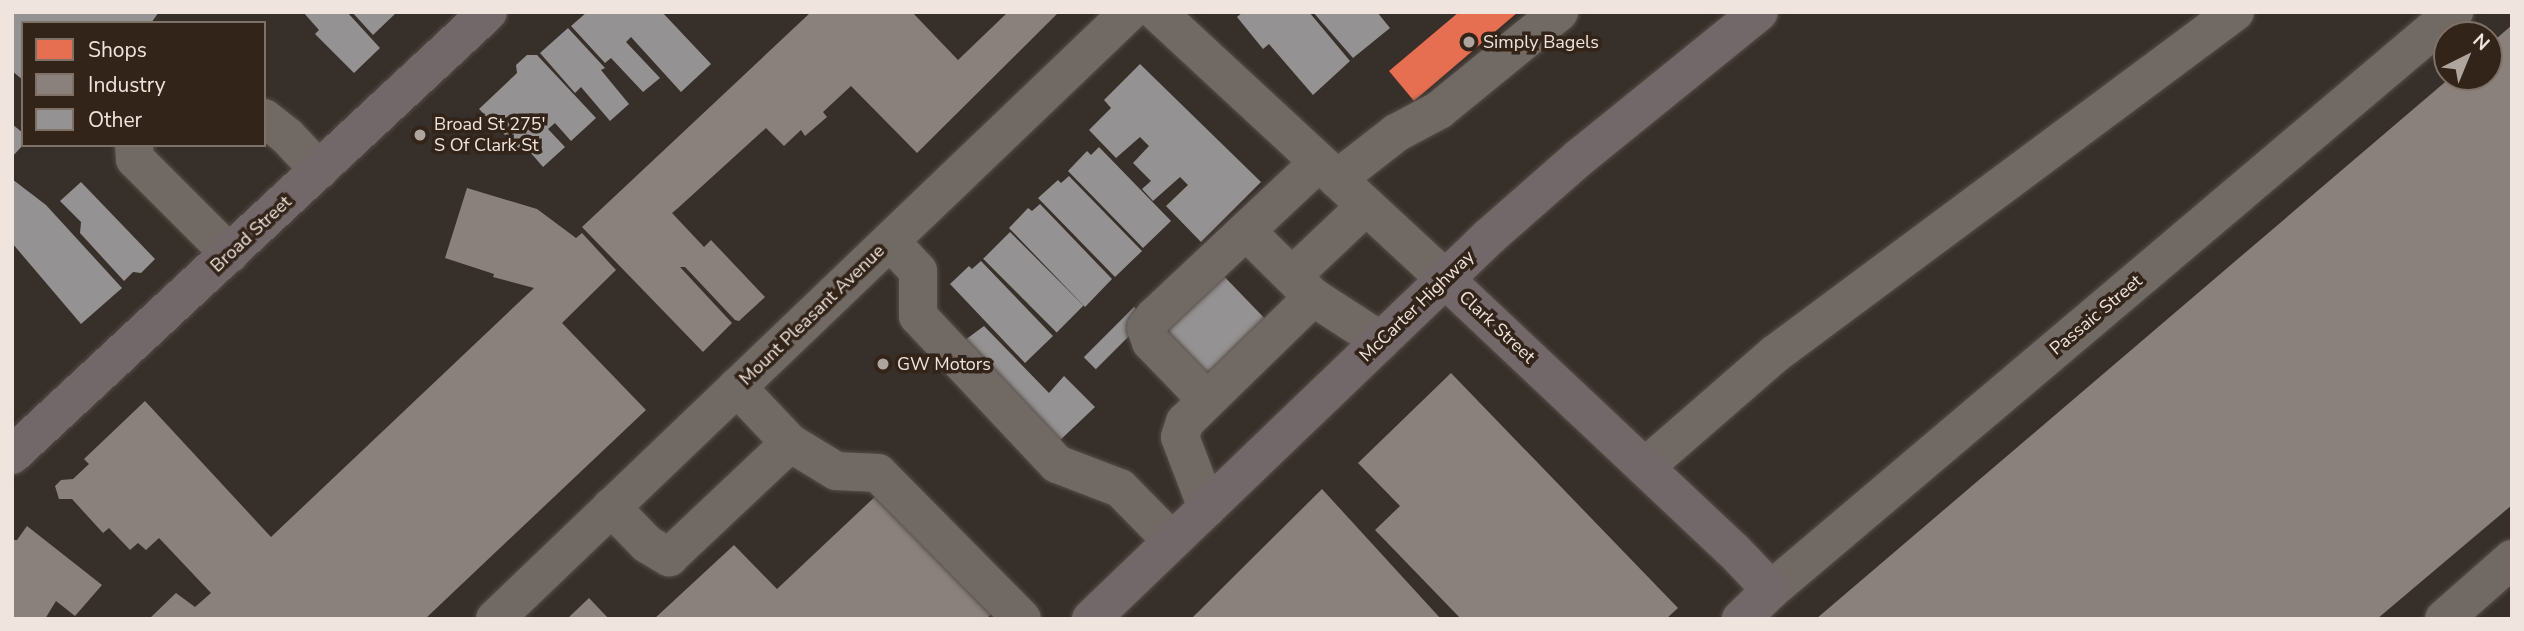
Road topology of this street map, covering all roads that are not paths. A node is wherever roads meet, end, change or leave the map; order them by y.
1 (488, 12) edge
2 (1129, 12) edge
3 (1157, 12) edge
4 (1559, 12) edge
5 (1759, 12) edge
6 (2235, 12) edge
7 (2454, 12) edge
8 (266, 120) edge
9 (134, 147) edge
10 (319, 170) junction
11 (1328, 170) junction
12 (1366, 206) junction
13 (1247, 231) junction
14 (890, 241) junction
15 (230, 254) junction
16 (1446, 279) junction
17 (1302, 287) junction
18 (1381, 341) junction
19 (737, 387) junction
20 (1207, 400) junction
21 (790, 443) junction
22 (12, 455) edge
23 (1645, 467) junction
24 (611, 507) junction
25 (1206, 508) junction
26 (1172, 541) junction
27 (2512, 559) edge
28 (1771, 590) junction
29 (506, 615) edge
30 (1022, 619) edge
31 (1091, 619) edge
32 (1741, 619) edge
33 (2444, 619) edge

1 - 10 main road, Broad Street
2 - 14 street, Mount Pleasant Avenue
3 - 11 street, Clark Street
4 - 11 street
5 - 16 main road, McCarter Highway
6 - 23 street
7 - 28 street, Passaic Street
8 - 10 street
9 - 15 street
10 - 15 main road, Broad Street
11 - 12 street, Clark Street
11 - 13 street
12 - 16 street, Clark Street
12 - 17 street
13 - 17 street
13 - 20 street
14 - 19 street, Mount Pleasant Avenue
14 - 26 street
15 - 22 main road, Broad Street
16 - 18 main road, McCarter Highway
16 - 23 main road, Clark Street
17 - 18 street
17 - 20 street
18 - 25 main road, McCarter Highway
19 - 21 street
19 - 24 street, Mount Pleasant Avenue
20 - 25 street
21 - 24 street
21 - 30 street
23 - 28 main road, Clark Street
24 - 29 street, Mount Pleasant Avenue
25 - 26 main road, McCarter Highway
26 - 31 main road, McCarter Highway
27 - 33 street
28 - 32 main road, Passaic Street

